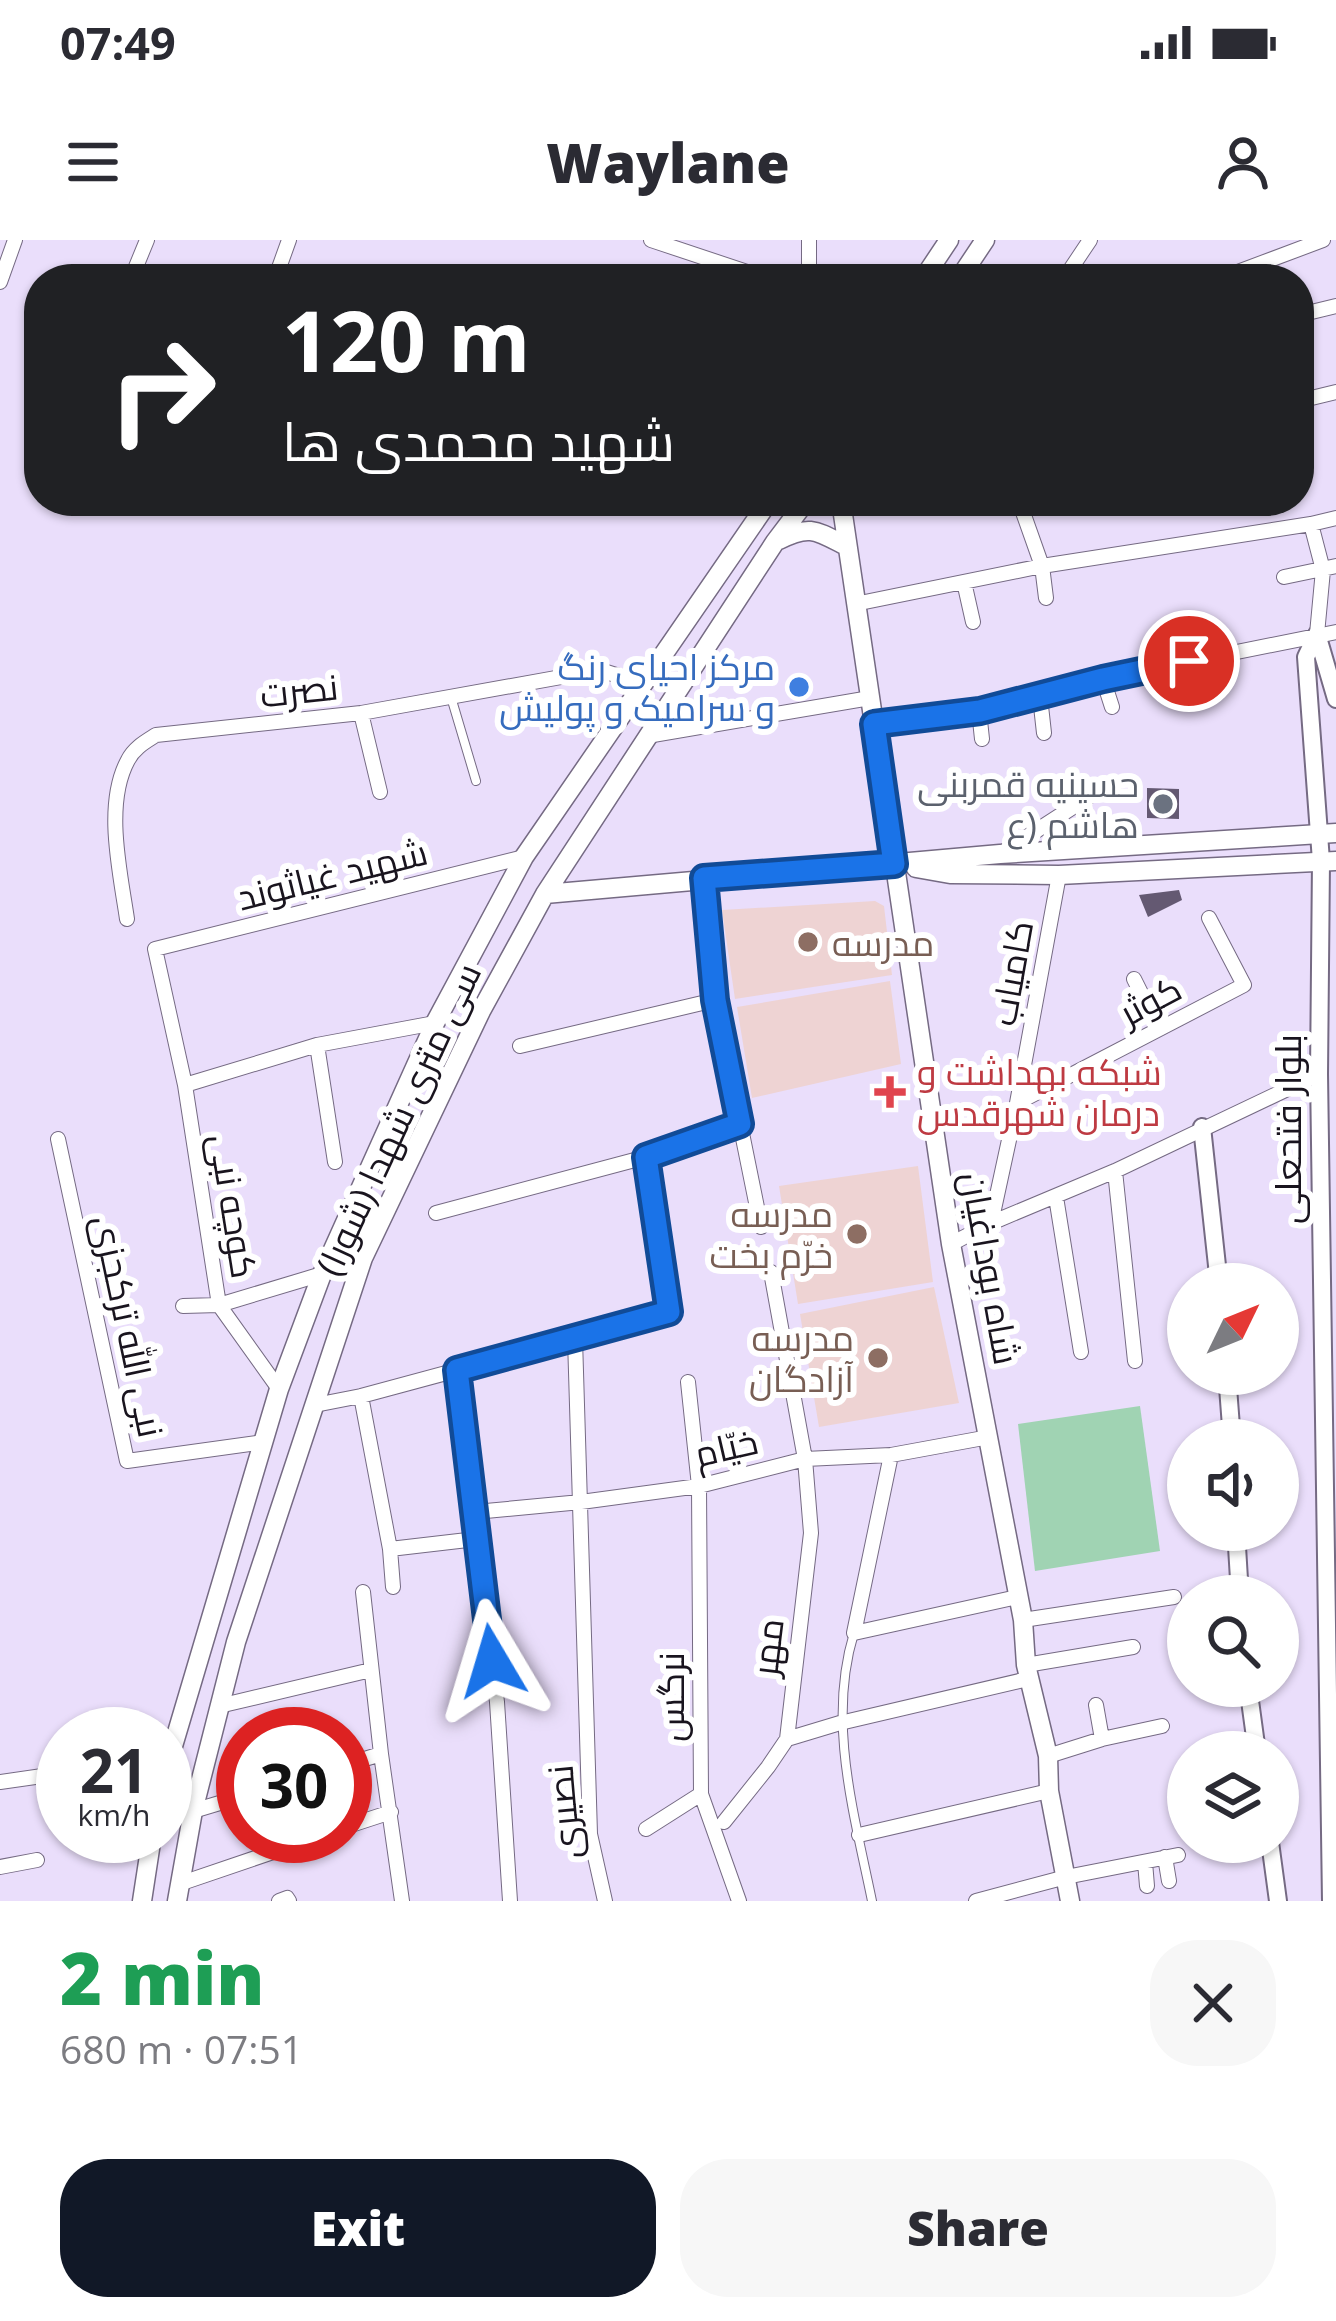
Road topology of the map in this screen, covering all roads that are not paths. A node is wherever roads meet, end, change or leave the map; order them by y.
1 (15, 240) edge
2 (651, 240) edge
3 (1323, 240) edge
4 (723, 264) edge
5 (1259, 264) edge
6 (0, 282) edge
7 (759, 516) edge
8 (795, 516) edge
9 (843, 516) edge
10 (1024, 516) edge
11 (1336, 518) edge
12 (1311, 524) junction
13 (775, 542) junction
14 (846, 546) junction
15 (1042, 566) junction
16 (1330, 568) edge
17 (1284, 578) dead end
18 (964, 582) junction
19 (1046, 598) dead end
20 (855, 604) junction
21 (973, 622) dead end
22 (1326, 633) edge
23 (1103, 679) junction
24 (636, 693) junction
25 (1040, 697) junction
26 (451, 698) junction
27 (871, 698) junction
28 (1336, 699) edge
29 (1112, 707) dead end
30 (980, 711) junction
31 (361, 713) junction
32 (874, 724) junction
33 (1044, 733) dead end
34 (646, 736) junction
35 (982, 739) dead end
36 (476, 781) dead end
37 (380, 792) dead end
38 (1087, 798) dead end
39 (1326, 834) edge
40 (1197, 842) junction
41 (1000, 854) junction
42 (524, 857) junction
43 (1328, 861) edge
44 (894, 864) junction
45 (1196, 866) junction
46 (1059, 875) junction
47 (704, 878) junction
48 (544, 894) junction
49 (1209, 918) dead end
50 (128, 919) dead end
51 (155, 949) joint
52 (1134, 980) dead end
53 (715, 1000) junction
54 (435, 1023) junction
55 (1159, 1029) junction
56 (316, 1045) junction
57 (520, 1046) dead end
58 (1318, 1074) junction
59 (185, 1084) junction
60 (1017, 1103) junction
61 (399, 1106) junction
62 (428, 1118) junction
63 (740, 1124) junction
64 (1202, 1127) junction
65 (58, 1139) dead end
66 (646, 1157) junction
67 (334, 1162) dead end
68 (1115, 1171) junction
69 (1056, 1197) junction
70 (436, 1213) dead end
71 (991, 1222) junction
72 (761, 1227) dead end
73 (951, 1244) junction
74 (1217, 1263) edge
75 (771, 1273) dead end
76 (322, 1274) junction
77 (218, 1305) junction
78 (183, 1306) dead end
79 (575, 1340) junction
80 (1081, 1352) dead end
81 (1136, 1361) dead end
82 (457, 1370) junction
83 (688, 1382) dead end
84 (278, 1389) junction
85 (362, 1396) junction
86 (314, 1406) junction
87 (989, 1437) junction
88 (264, 1442) junction
89 (891, 1455) junction
90 (805, 1459) junction
91 (699, 1486) junction
92 (581, 1502) junction
93 (476, 1512) junction
94 (476, 1539) junction
95 (390, 1549) junction
96 (1330, 1569) edge
97 (393, 1587) dead end
98 (363, 1592) dead end
99 (1017, 1597) junction
100 (1167, 1599) edge
101 (1023, 1620) junction
102 (854, 1633) junction
103 (1133, 1647) dead end
104 (371, 1670) junction
105 (1027, 1672) junction
106 (1096, 1705) dead end
107 (219, 1706) junction
108 (183, 1707) edge
109 (840, 1723) junction
110 (1162, 1726) dead end
111 (787, 1739) junction
112 (1102, 1739) junction
113 (381, 1754) junction
114 (1048, 1756) junction
115 (372, 1757) edge
116 (36, 1777) edge
117 (0, 1782) edge
118 (1049, 1791) junction
119 (700, 1794) junction
120 (216, 1804) edge
121 (193, 1811) junction
122 (391, 1812) junction
123 (372, 1819) edge
124 (724, 1822) dead end
125 (646, 1829) dead end
126 (859, 1835) junction
127 (36, 1861) edge
128 (1145, 1862) junction
129 (148, 1863) edge
130 (253, 1863) edge
131 (1273, 1863) edge
132 (0, 1867) edge
133 (1066, 1877) junction
134 (1334, 1878) edge
135 (1168, 1880) dead end
136 (1147, 1886) dead end
137 (178, 1893) edge
138 (142, 1901) edge
139 (279, 1901) edge
140 (289, 1901) edge
141 (402, 1901) edge
142 (510, 1901) edge
143 (605, 1901) edge
144 (739, 1901) edge
145 (872, 1901) edge
146 (976, 1901) edge
147 (1070, 1901) edge
148 (1278, 1901) edge
149 (1331, 1901) edge

1 - 6 street
2 - 4 street
3 - 5 street
7 - 24 main road, سی متری شهدا (شورا)
8 - 13 main road, سی متری شهدا (شورا)
9 - 14 main road, شاه بوداغیان
10 - 15 street
11 - 12 street
12 - 15 street
12 - 16 street
13 - 14 main road
13 - 34 main road, سی متری شهدا (شورا)
14 - 20 main road, شاه بوداغیان
15 - 18 street
15 - 19 street
16 - 17 street
16 - 22 street
18 - 20 street
18 - 21 street
20 - 27 main road, شاه بوداغیان
22 - 23 street
22 - 28 street
22 - 39 street
23 - 25 street
23 - 29 street
24 - 26 street, نصرت
24 - 42 main road, سی متری شهدا (شورا)
25 - 30 street
25 - 33 street
26 - 31 street, نصرت
26 - 36 lane
27 - 32 main road, شاه بوداغیان
27 - 34 street
30 - 32 street
30 - 35 street
31 - 37 street
31 - 50 street, نصرت
32 - 44 main road, شاه بوداغیان
34 - 48 main road, سی متری شهدا (شورا)
38 - 41 street
39 - 40 main road
39 - 43 street, بلوار فتحعلی
40 - 41 main road
40 - 45 main road
41 - 44 main road
42 - 51 street, شهید غیاثوند
42 - 54 main road, سی متری شهدا (شورا)
43 - 45 main road
43 - 58 street, بلوار فتحعلی
44 - 46 main road
44 - 47 main road
44 - 73 main road, شاه بوداغیان
45 - 46 main road
46 - 60 street, کامیاب
47 - 48 main road
47 - 53 street
48 - 62 main road, سی متری شهدا (شورا)
49 - 55 street, کوثر
51 - 59 street, کوچه نبی
52 - 55 street
53 - 57 street
53 - 63 street
54 - 56 street
54 - 61 main road, سی متری شهدا (شورا)
55 - 60 street, کوثر
56 - 59 street
56 - 67 street
58 - 64 street
58 - 96 street, بلوار فتحعلی
59 - 77 street, کوچه نبی
60 - 71 street, کامیاب
61 - 62 main road
61 - 76 main road, سی متری شهدا (شورا)
62 - 86 main road, سی متری شهدا (شورا)
63 - 66 street
63 - 72 street
64 - 68 street
64 - 74 street
65 - 88 street, نبی الله ترکجزی
66 - 70 street
66 - 79 street
68 - 69 street
68 - 81 street
69 - 71 street
69 - 80 street
71 - 73 street
73 - 87 main road, شاه بوداغیان
75 - 90 street, مهر
76 - 77 street
76 - 84 main road, سی متری شهدا (شورا)
77 - 78 street
77 - 84 street, کوچه نبی
79 - 82 street
79 - 92 street, نصیری
82 - 85 street
82 - 93 street
83 - 91 street, نرگس
84 - 88 main road, سی متری شهدا (شورا)
85 - 86 street
85 - 95 street
86 - 107 main road, سی متری شهدا (شورا)
87 - 89 street, خیّام
87 - 99 main road, شاه بوداغیان
88 - 108 main road, سی متری شهدا (شورا)
89 - 90 street, خیّام
89 - 102 street
90 - 91 street, خیّام
90 - 111 street, مهر
91 - 92 street, خیّام
91 - 119 street, نرگس
92 - 93 street, خیّام
92 - 143 street, نصیری
93 - 94 street
94 - 95 street
94 - 142 street
95 - 97 street
96 - 134 street, بلوار فتحعلی
98 - 104 street
99 - 101 main road, شاه بوداغیان
99 - 102 street
100 - 101 street
101 - 105 main road, شاه بوداغیان
102 - 109 lane
103 - 105 street
104 - 107 street
104 - 113 street
105 - 109 street
105 - 114 main road, شاه بوداغیان
106 - 112 street
107 - 121 main road, سی متری شهدا (شورا)
109 - 111 street
109 - 126 lane
110 - 112 street
111 - 124 street
112 - 114 street
113 - 115 street
113 - 122 street
114 - 118 main road, شاه بوداغیان
116 - 117 street
118 - 126 street
118 - 133 main road, شاه بوداغیان
119 - 125 street
119 - 144 street, نرگس
120 - 121 street
121 - 137 main road, سی متری شهدا (شورا)
122 - 123 street
122 - 141 street
126 - 145 lane
127 - 132 street
128 - 133 street
128 - 135 street
128 - 136 street
129 - 138 main road
130 - 137 street
131 - 148 street
133 - 146 street
133 - 147 main road, شاه بوداغیان
134 - 149 street, بلوار فتحعلی
139 - 140 street

